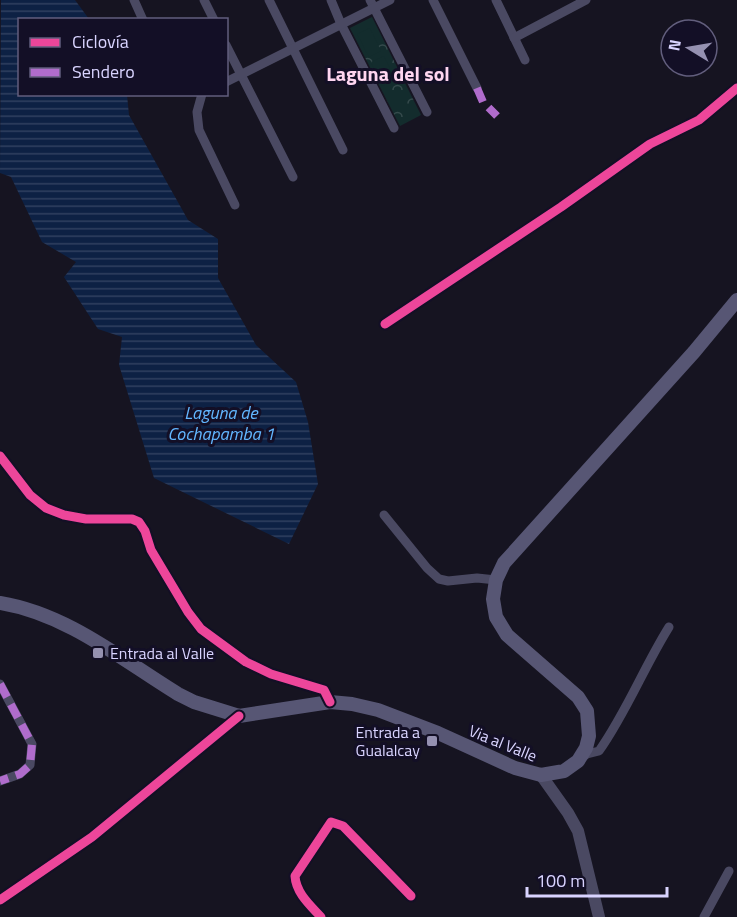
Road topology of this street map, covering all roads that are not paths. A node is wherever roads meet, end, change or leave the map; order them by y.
1 (134, 0) edge
2 (204, 0) edge
3 (269, 0) edge
4 (331, 0) edge
5 (390, 0) edge
6 (433, 0) edge
7 (496, 0) edge
8 (586, 0) edge
9 (372, 4) edge
10 (142, 18) edge
11 (213, 18) edge
12 (341, 24) junction
13 (514, 38) junction
14 (228, 49) edge
15 (292, 49) junction
16 (525, 60) dead end
17 (241, 74) junction
18 (228, 81) edge
19 (477, 88) dead end
20 (737, 88) edge
21 (201, 96) edge
22 (427, 111) dead end
23 (394, 128) dead end
24 (343, 150) dead end
25 (293, 177) dead end
26 (235, 204) dead end
27 (737, 300) edge
28 (385, 324) dead end
29 (0, 456) edge
30 (384, 515) dead end
31 (496, 580) junction
32 (0, 603) edge
33 (669, 627) dead end
34 (0, 684) edge
35 (330, 702) junction
36 (239, 716) junction
37 (579, 759) junction
38 (541, 776) junction
39 (0, 781) edge
40 (729, 871) dead end
41 (411, 896) dead end
42 (0, 900) edge
43 (321, 917) edge
44 (599, 917) edge
45 (704, 917) edge

1 - 10 street
2 - 11 street
3 - 15 street
4 - 12 street
5 - 9 street
6 - 19 street
7 - 13 street
8 - 13 street
9 - 12 street
9 - 22 street
12 - 15 street
12 - 23 street
13 - 16 street
14 - 17 street
15 - 17 street
15 - 24 street
17 - 18 street
17 - 25 street
20 - 28 street
21 - 26 street
27 - 31 main road
29 - 35 street
30 - 31 street
31 - 37 main road
32 - 36 main road, Via al Valle
33 - 37 street
34 - 39 street
35 - 36 main road, Via al Valle
35 - 38 main road, Via al Valle
36 - 42 street
37 - 38 main road, Via al Valle
38 - 44 street
40 - 45 street
41 - 43 street

